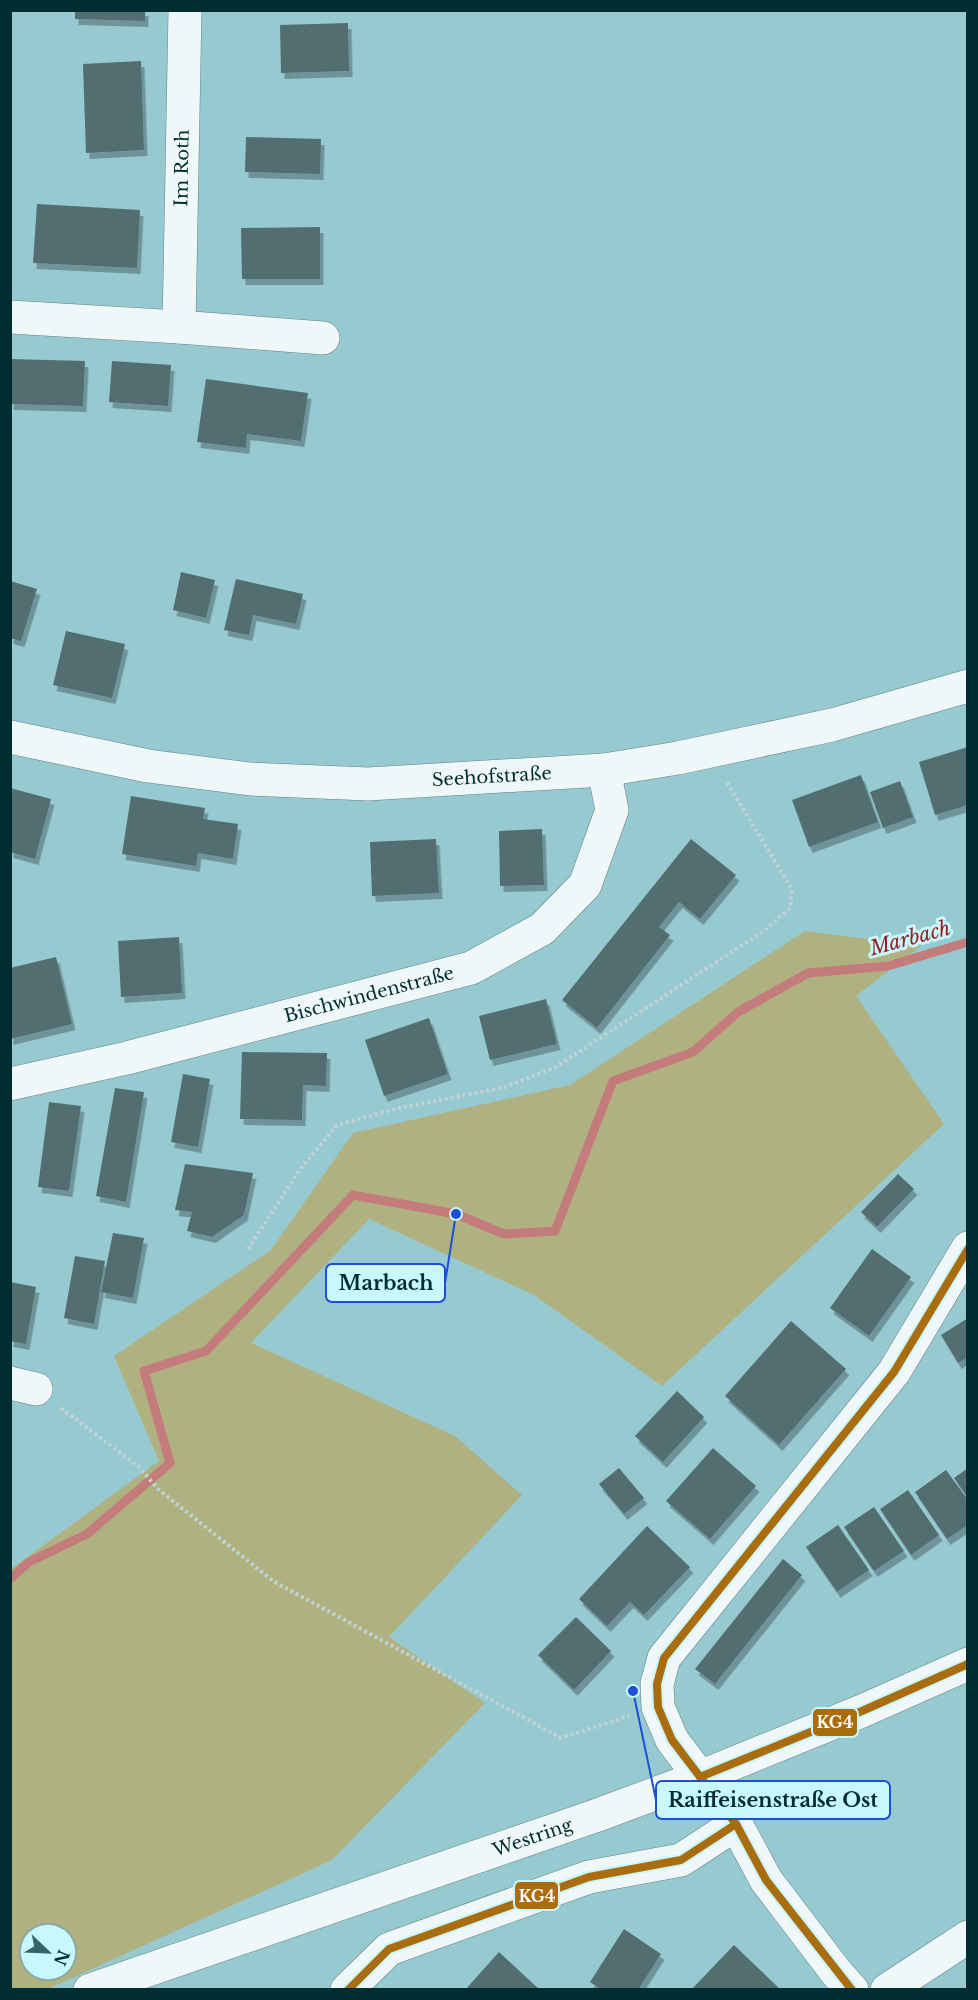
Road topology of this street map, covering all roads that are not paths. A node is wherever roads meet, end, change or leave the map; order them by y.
1 (185, 10) edge
2 (10, 317) edge
3 (179, 327) junction
4 (323, 338) dead end
5 (968, 686) edge
6 (10, 737) edge
7 (604, 770) junction
8 (10, 1084) edge
9 (968, 1248) edge
10 (968, 1664) edge
11 (700, 1778) junction
12 (736, 1824) junction
13 (968, 1937) edge
14 (90, 1989) edge
15 (347, 1989) edge
16 (852, 1989) edge
17 (887, 1989) edge

1 - 3 street, Im Roth
2 - 3 street
3 - 4 street
5 - 7 street, Seehofstraße
6 - 7 street, Seehofstraße
7 - 8 street, Bischwindenstraße
9 - 11 street
10 - 11 street, Westring
11 - 12 street
11 - 14 street, Westring
12 - 15 street
12 - 16 street
13 - 17 street

